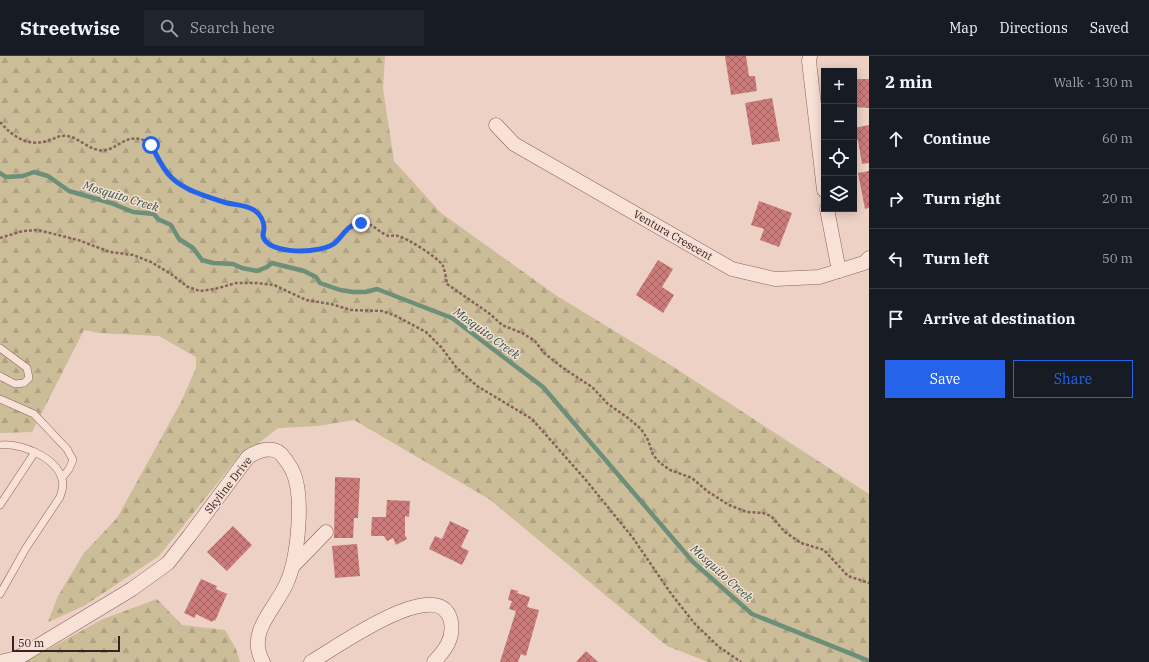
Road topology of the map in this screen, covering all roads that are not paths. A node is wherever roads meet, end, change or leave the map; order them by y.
1 (810, 56) edge
2 (496, 125) dead end
3 (822, 176) edge
4 (828, 212) edge
5 (869, 258) edge
6 (840, 272) junction
7 (0, 348) edge
8 (0, 376) edge
9 (0, 399) edge
10 (0, 445) edge
11 (36, 452) junction
12 (62, 478) junction
13 (0, 506) edge
14 (326, 532) dead end
15 (294, 565) junction
16 (0, 594) edge
17 (0, 662) edge
18 (263, 662) edge
19 (311, 662) edge
20 (434, 662) edge

1 - 3 street
2 - 6 street, Ventura Crescent
4 - 6 street
5 - 6 street, Ventura Crescent
7 - 8 lane
9 - 12 lane
10 - 11 lane
11 - 12 lane
11 - 13 lane
12 - 16 lane
14 - 15 street
15 - 17 street, Skyline Drive
15 - 18 street, Skyline Drive
19 - 20 street

